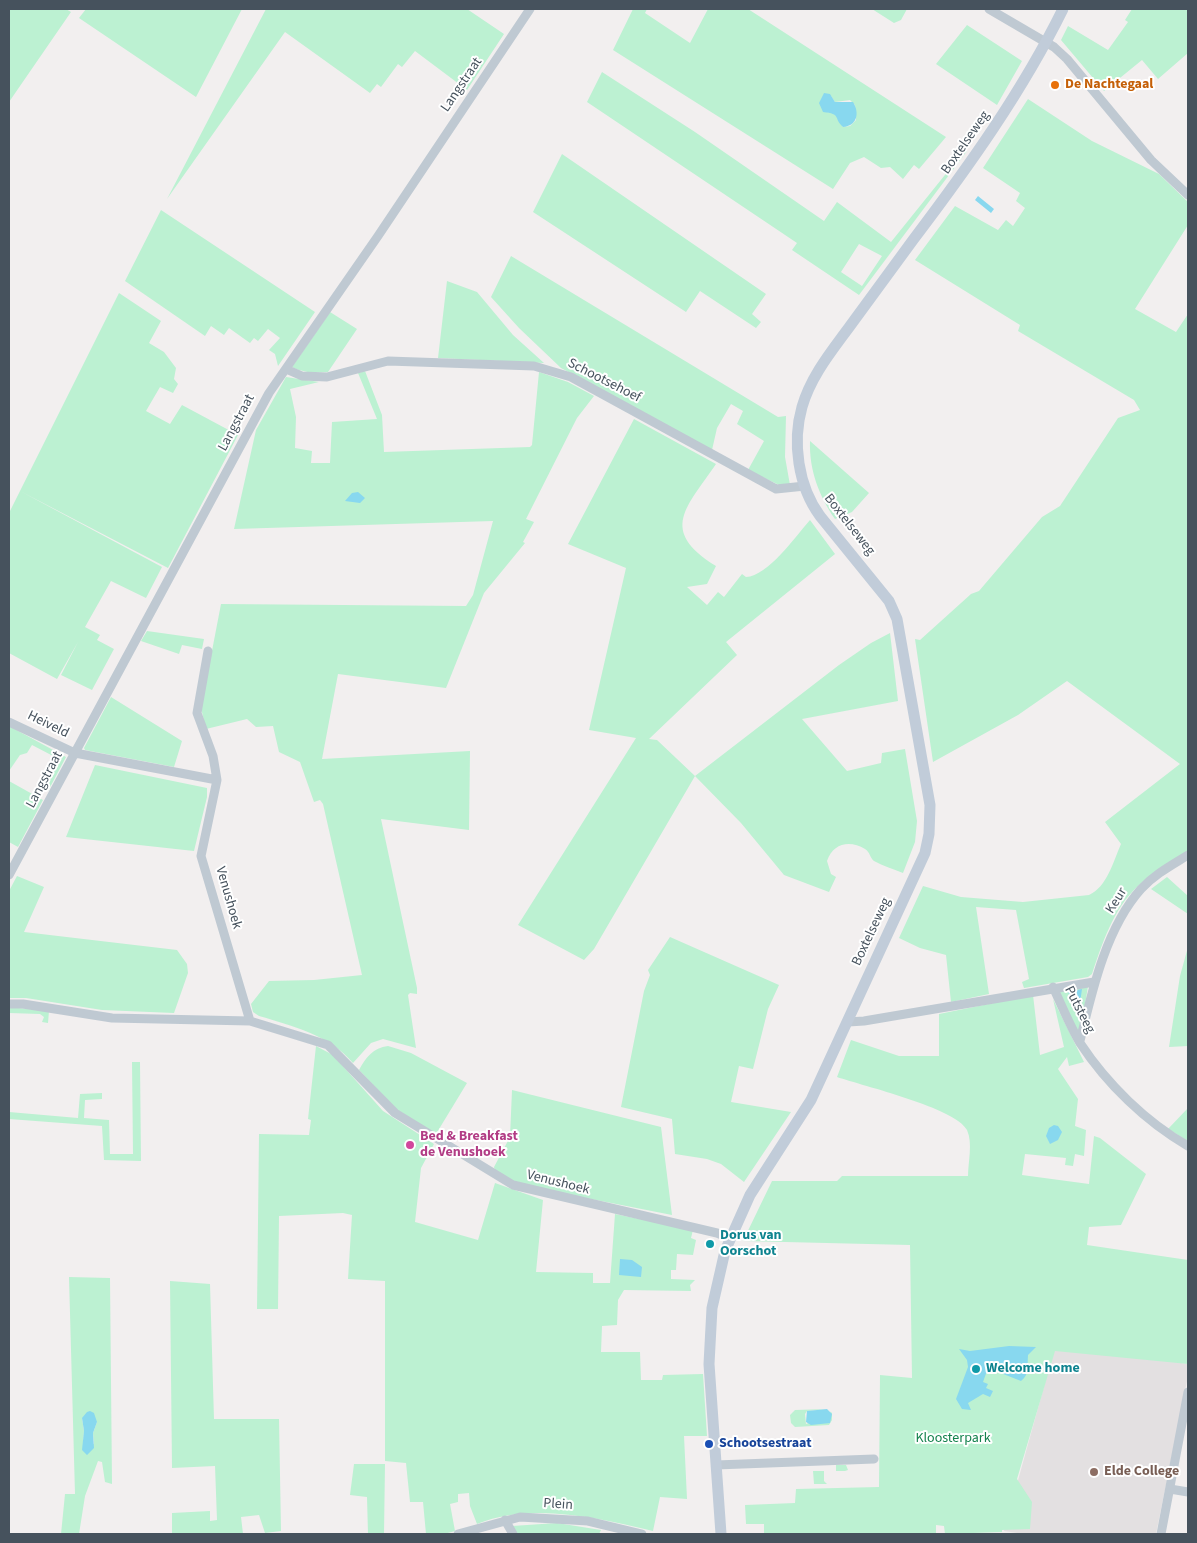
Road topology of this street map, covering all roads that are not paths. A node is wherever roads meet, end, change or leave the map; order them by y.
1 (530, 9) edge
2 (989, 9) edge
3 (1063, 9) edge
4 (1046, 43) junction
5 (1188, 195) edge
6 (286, 369) junction
7 (805, 486) junction
8 (208, 651) dead end
9 (9, 722) edge
10 (75, 753) junction
11 (217, 780) junction
12 (1188, 855) edge
13 (9, 875) edge
14 (1094, 982) junction
15 (1053, 987) junction
16 (9, 1004) edge
17 (250, 1021) junction
18 (848, 1022) junction
19 (1080, 1041) junction
20 (1188, 1146) edge
21 (729, 1238) junction
22 (1188, 1392) edge
23 (1186, 1413) edge
24 (874, 1459) dead end
25 (716, 1465) junction
26 (1170, 1489) junction
27 (1188, 1492) edge
28 (505, 1520) junction
29 (608, 1530) edge
30 (458, 1534) edge
31 (513, 1534) edge
32 (642, 1534) edge
33 (721, 1534) edge
34 (1161, 1534) edge

1 - 6 street, Langstraat
2 - 4 street
3 - 4 main road, Boxtelseweg
4 - 5 street
4 - 7 main road, Boxtelseweg
6 - 7 street, Schootsehoef
6 - 10 street, Langstraat
7 - 18 main road, Boxtelseweg
8 - 11 street, Venushoek
9 - 10 street, Heiveld
10 - 11 street
10 - 13 street, Langstraat
11 - 17 street, Venushoek
12 - 14 street, Keur
14 - 15 street
14 - 19 street, Keur
15 - 18 street, Putsteeg
15 - 19 street, Putsteeg
16 - 17 street, Venushoek
17 - 21 street, Venushoek
18 - 21 main road
19 - 20 street, Putsteeg
21 - 25 main road
22 - 23 street
23 - 26 street
24 - 25 street
25 - 33 main road
26 - 27 street
26 - 34 street
28 - 29 street, Plein
28 - 30 street, Plein
28 - 31 street
29 - 32 street, Plein

